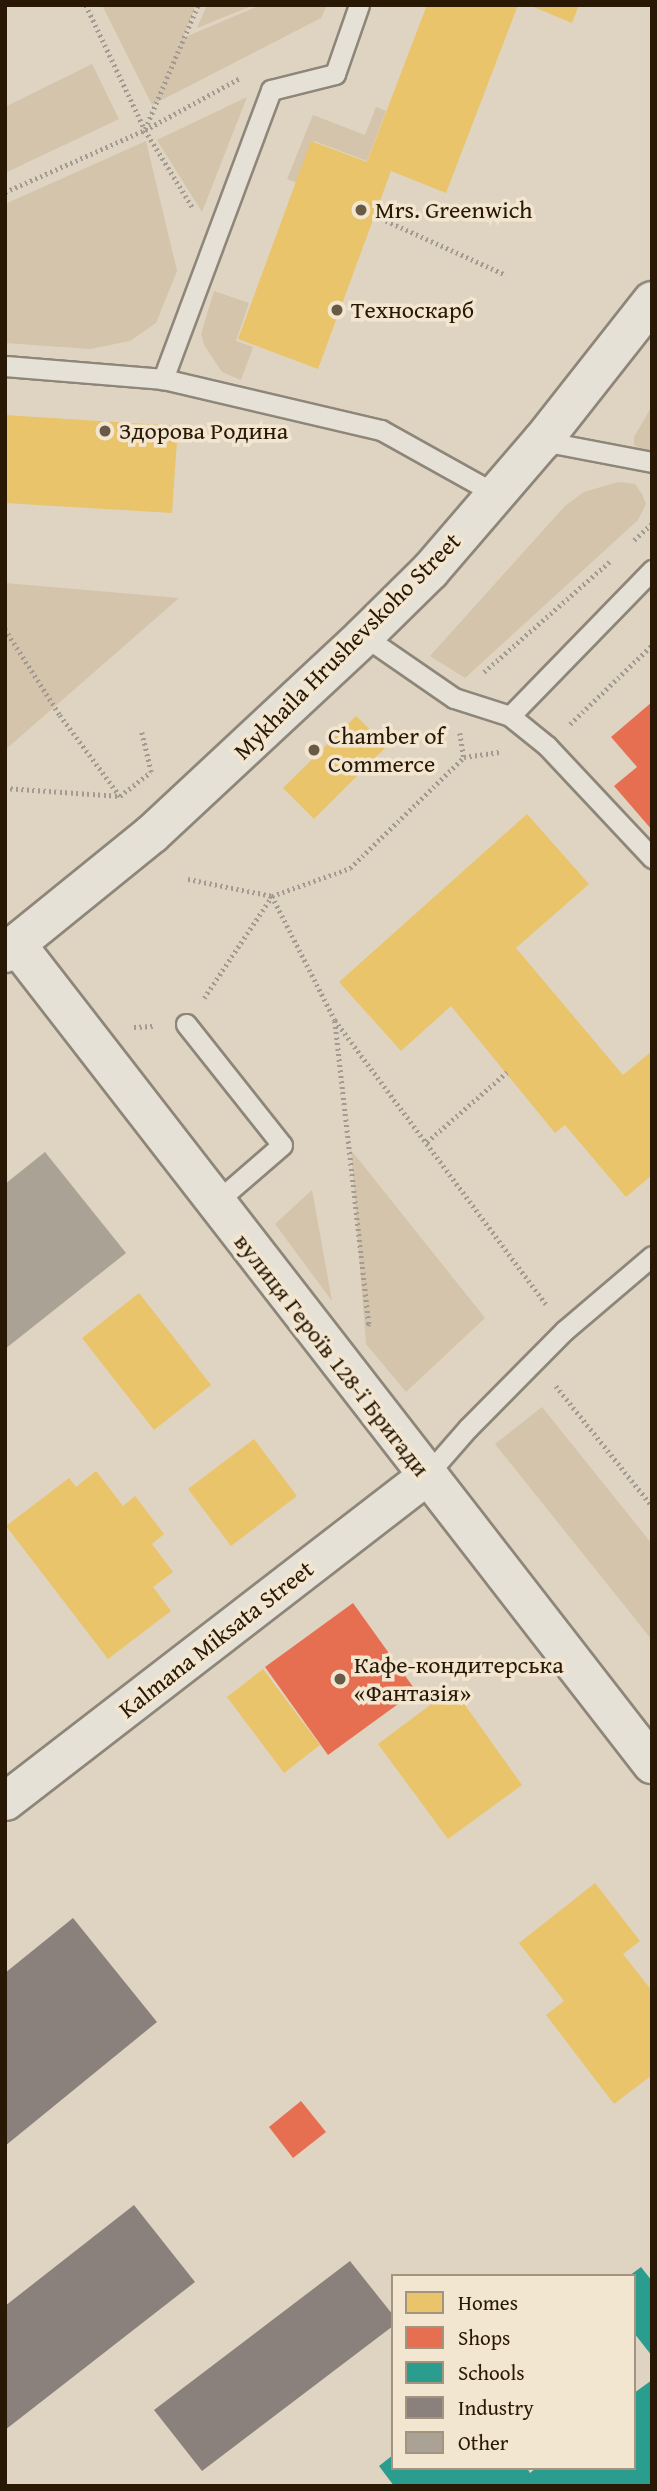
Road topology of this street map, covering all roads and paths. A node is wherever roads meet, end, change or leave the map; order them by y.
1 (86, 5) edge
2 (198, 5) edge
3 (359, 5) edge
4 (250, 73) dead end
5 (145, 130) junction
6 (5, 192) edge
7 (376, 216) dead end
8 (215, 244) junction
9 (506, 275) dead end
10 (652, 301) edge
11 (5, 366) edge
12 (163, 379) junction
13 (542, 441) junction
14 (652, 462) edge
15 (496, 494) junction
16 (652, 524) edge
17 (631, 543) dead end
18 (610, 561) dead end
19 (652, 570) edge
20 (5, 629) edge
21 (364, 636) junction
22 (652, 645) edge
23 (454, 698) junction
24 (510, 716) junction
25 (141, 730) dead end
26 (547, 746) junction
27 (5, 788) edge
28 (120, 796) junction
29 (652, 858) edge
30 (188, 879) dead end
31 (272, 896) junction
32 (9, 943) edge
33 (335, 1020) junction
34 (187, 1024) junction
35 (81, 1030) junction
36 (507, 1072) dead end
37 (427, 1142) junction
38 (214, 1203) junction
39 (652, 1256) edge
40 (565, 1330) junction
41 (535, 1361) junction
42 (341, 1367) junction
43 (426, 1476) junction
44 (652, 1506) edge
45 (652, 1764) edge
46 (5, 1801) edge

1 - 5 path
2 - 5 path
3 - 8 lane
4 - 5 path
5 - 6 path
5 - 8 path
7 - 9 path
8 - 12 lane
10 - 13 street, Mykhaila Hrushevskoho Street
11 - 12 lane
12 - 15 lane
13 - 14 lane
13 - 15 street, Mykhaila Hrushevskoho Street
15 - 21 street, Mykhaila Hrushevskoho Street
16 - 17 path
18 - 23 path
19 - 24 lane
20 - 28 path
21 - 23 lane
21 - 32 street, Mykhaila Hrushevskoho Street
22 - 26 path
23 - 24 lane
24 - 26 lane
25 - 28 path
26 - 29 lane
26 - 31 path
27 - 28 path
30 - 31 path
31 - 33 path
31 - 34 path
32 - 35 street, вулиця Героїв 128-ї Бригади
33 - 37 path
33 - 42 path
34 - 35 path
34 - 38 lane
35 - 38 street, вулиця Героїв 128-ї Бригади
36 - 37 path
37 - 40 path
38 - 42 street, вулиця Героїв 128-ї Бригади
39 - 40 lane
40 - 41 lane
41 - 43 lane
41 - 44 path
42 - 43 street, вулиця Героїв 128-ї Бригади
43 - 45 street, вулиця Героїв 128-ї Бригади
43 - 46 street, Kalmana Miksata Street

